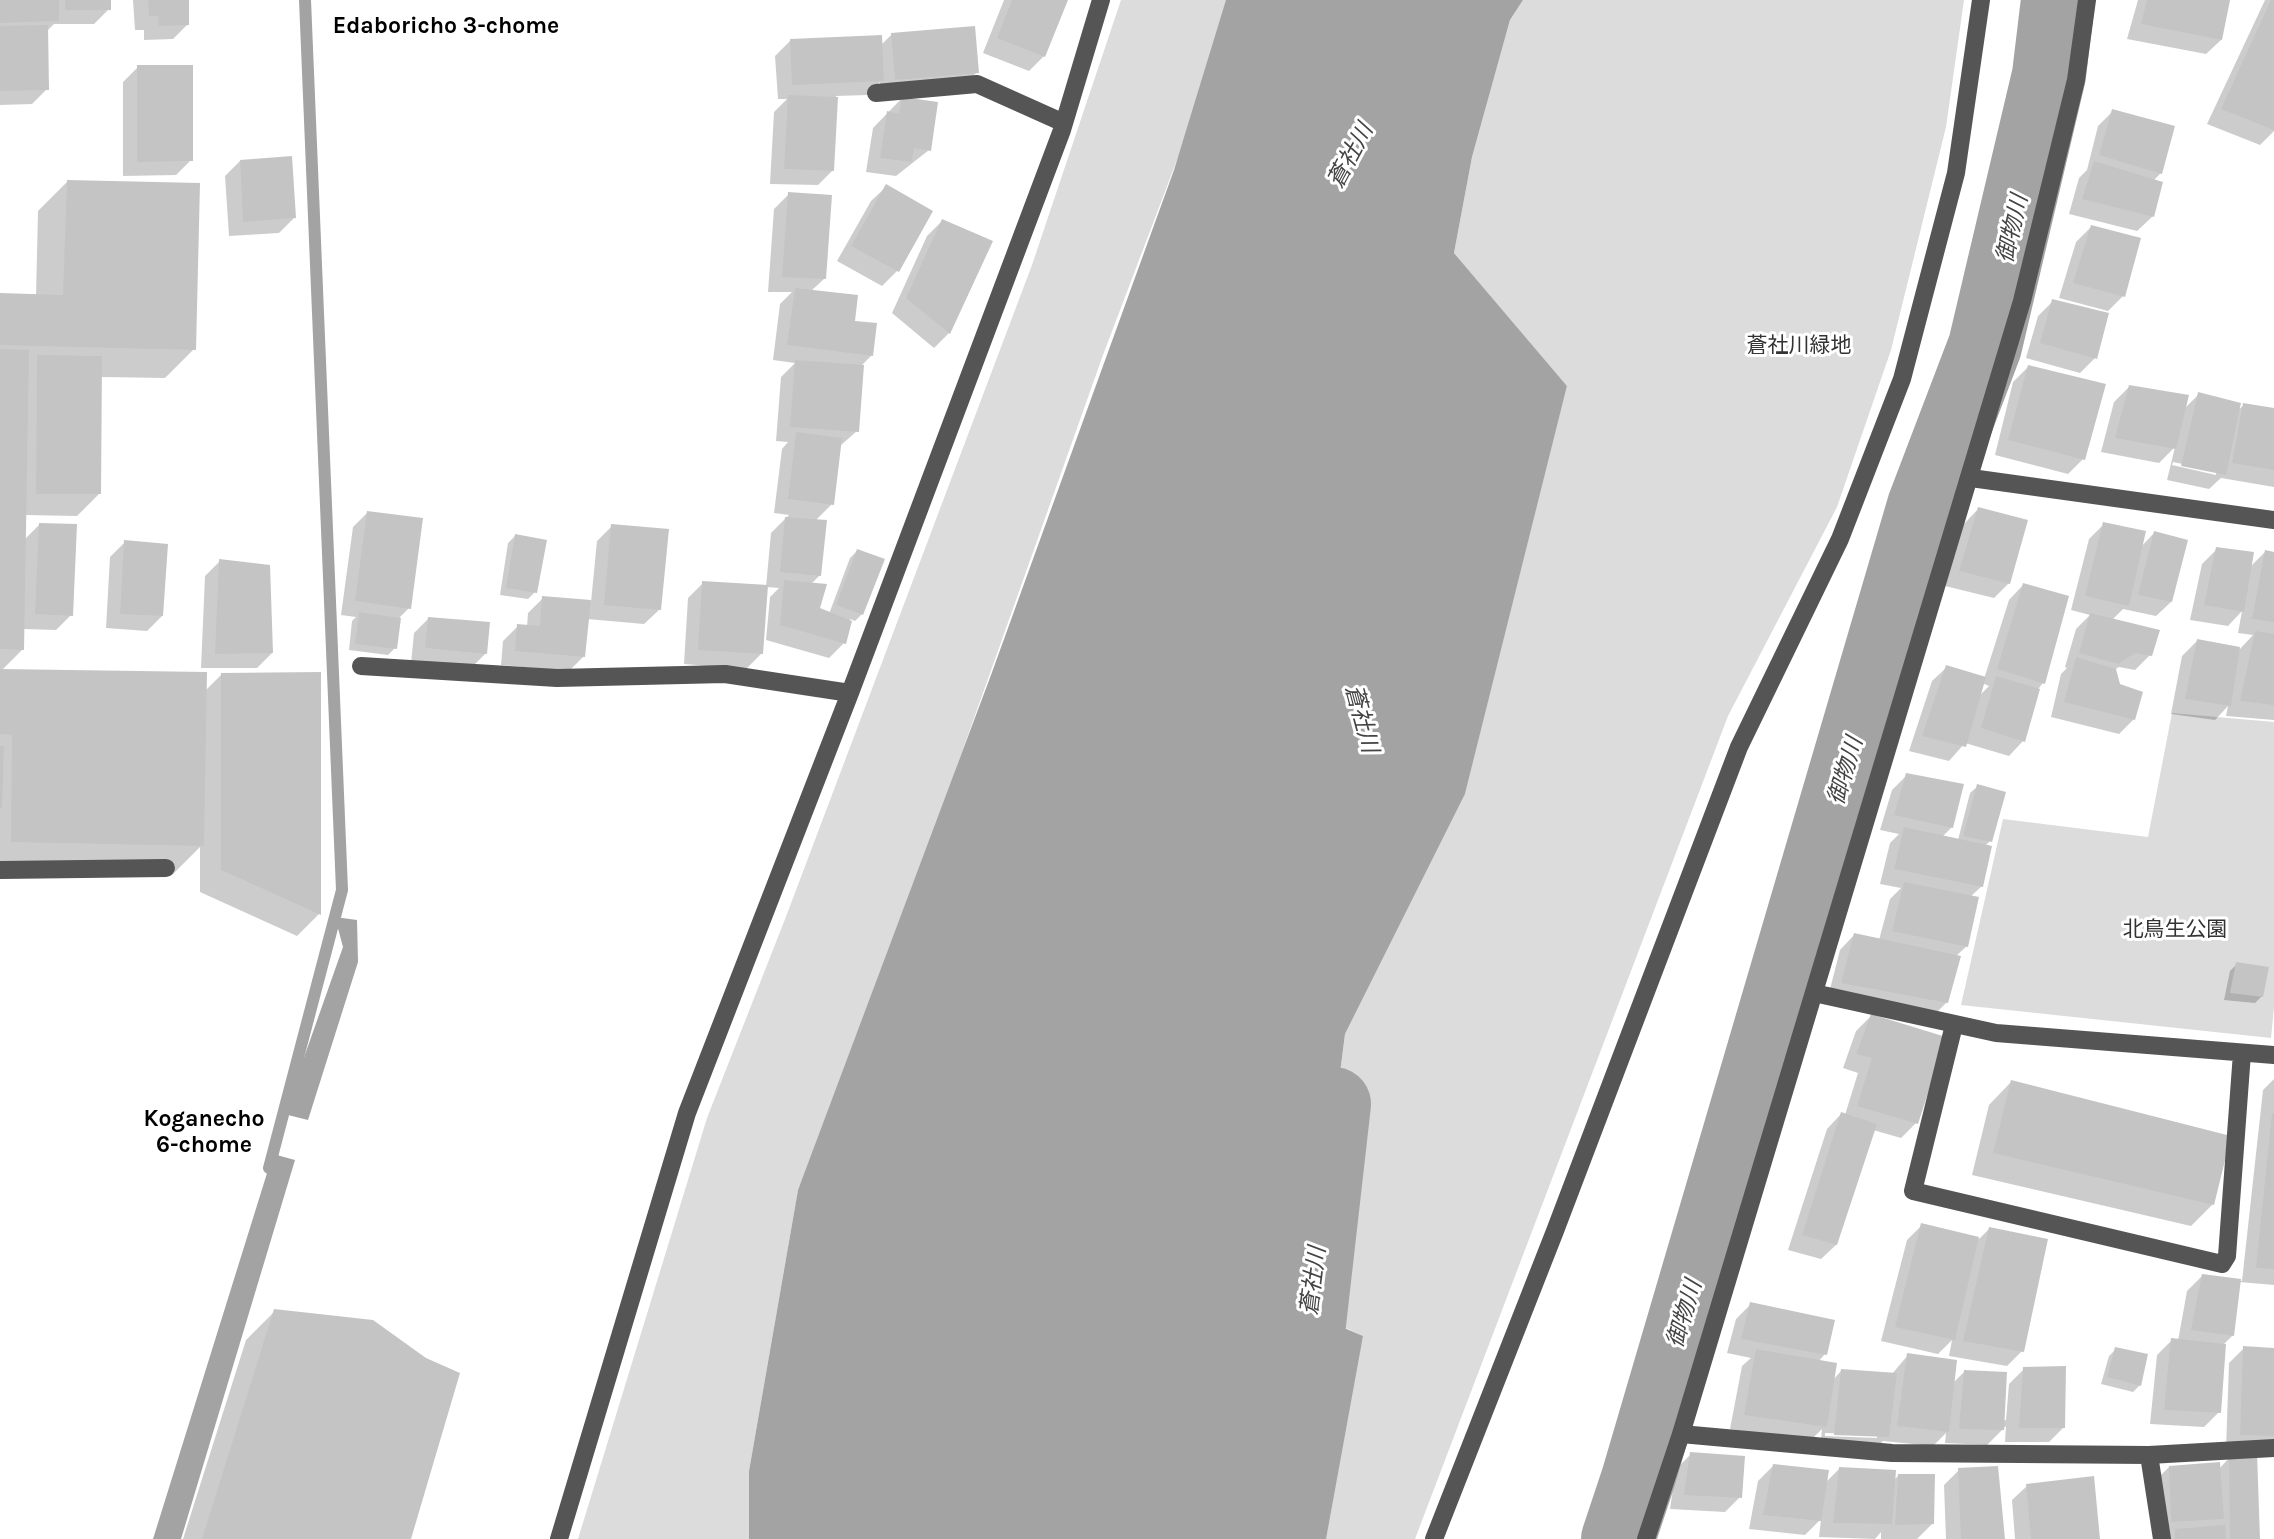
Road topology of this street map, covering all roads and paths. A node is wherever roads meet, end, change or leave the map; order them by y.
1 (1101, 0) edge
2 (1981, 0) edge
3 (2087, 0) edge
4 (876, 93) dead end
5 (1064, 123) junction
6 (1971, 478) junction
7 (2274, 520) edge
8 (361, 666) dead end
9 (850, 693) junction
10 (166, 868) dead end
11 (0, 870) edge
12 (1814, 993) junction
13 (1954, 1025) junction
14 (2242, 1053) junction
15 (2274, 1055) edge
16 (1681, 1434) junction
17 (2274, 1448) edge
18 (2149, 1455) junction
19 (559, 1539) edge
20 (1434, 1539) edge
21 (1646, 1539) edge
22 (2162, 1539) edge

1 - 5 street
2 - 20 street
3 - 6 street
4 - 5 street
5 - 9 street
6 - 7 street
6 - 12 street
8 - 9 street
9 - 19 street
10 - 11 street
12 - 13 street
12 - 16 street
13 - 14 street
13 - 14 street
14 - 15 street
16 - 18 street
16 - 21 street
17 - 18 street
18 - 22 street

